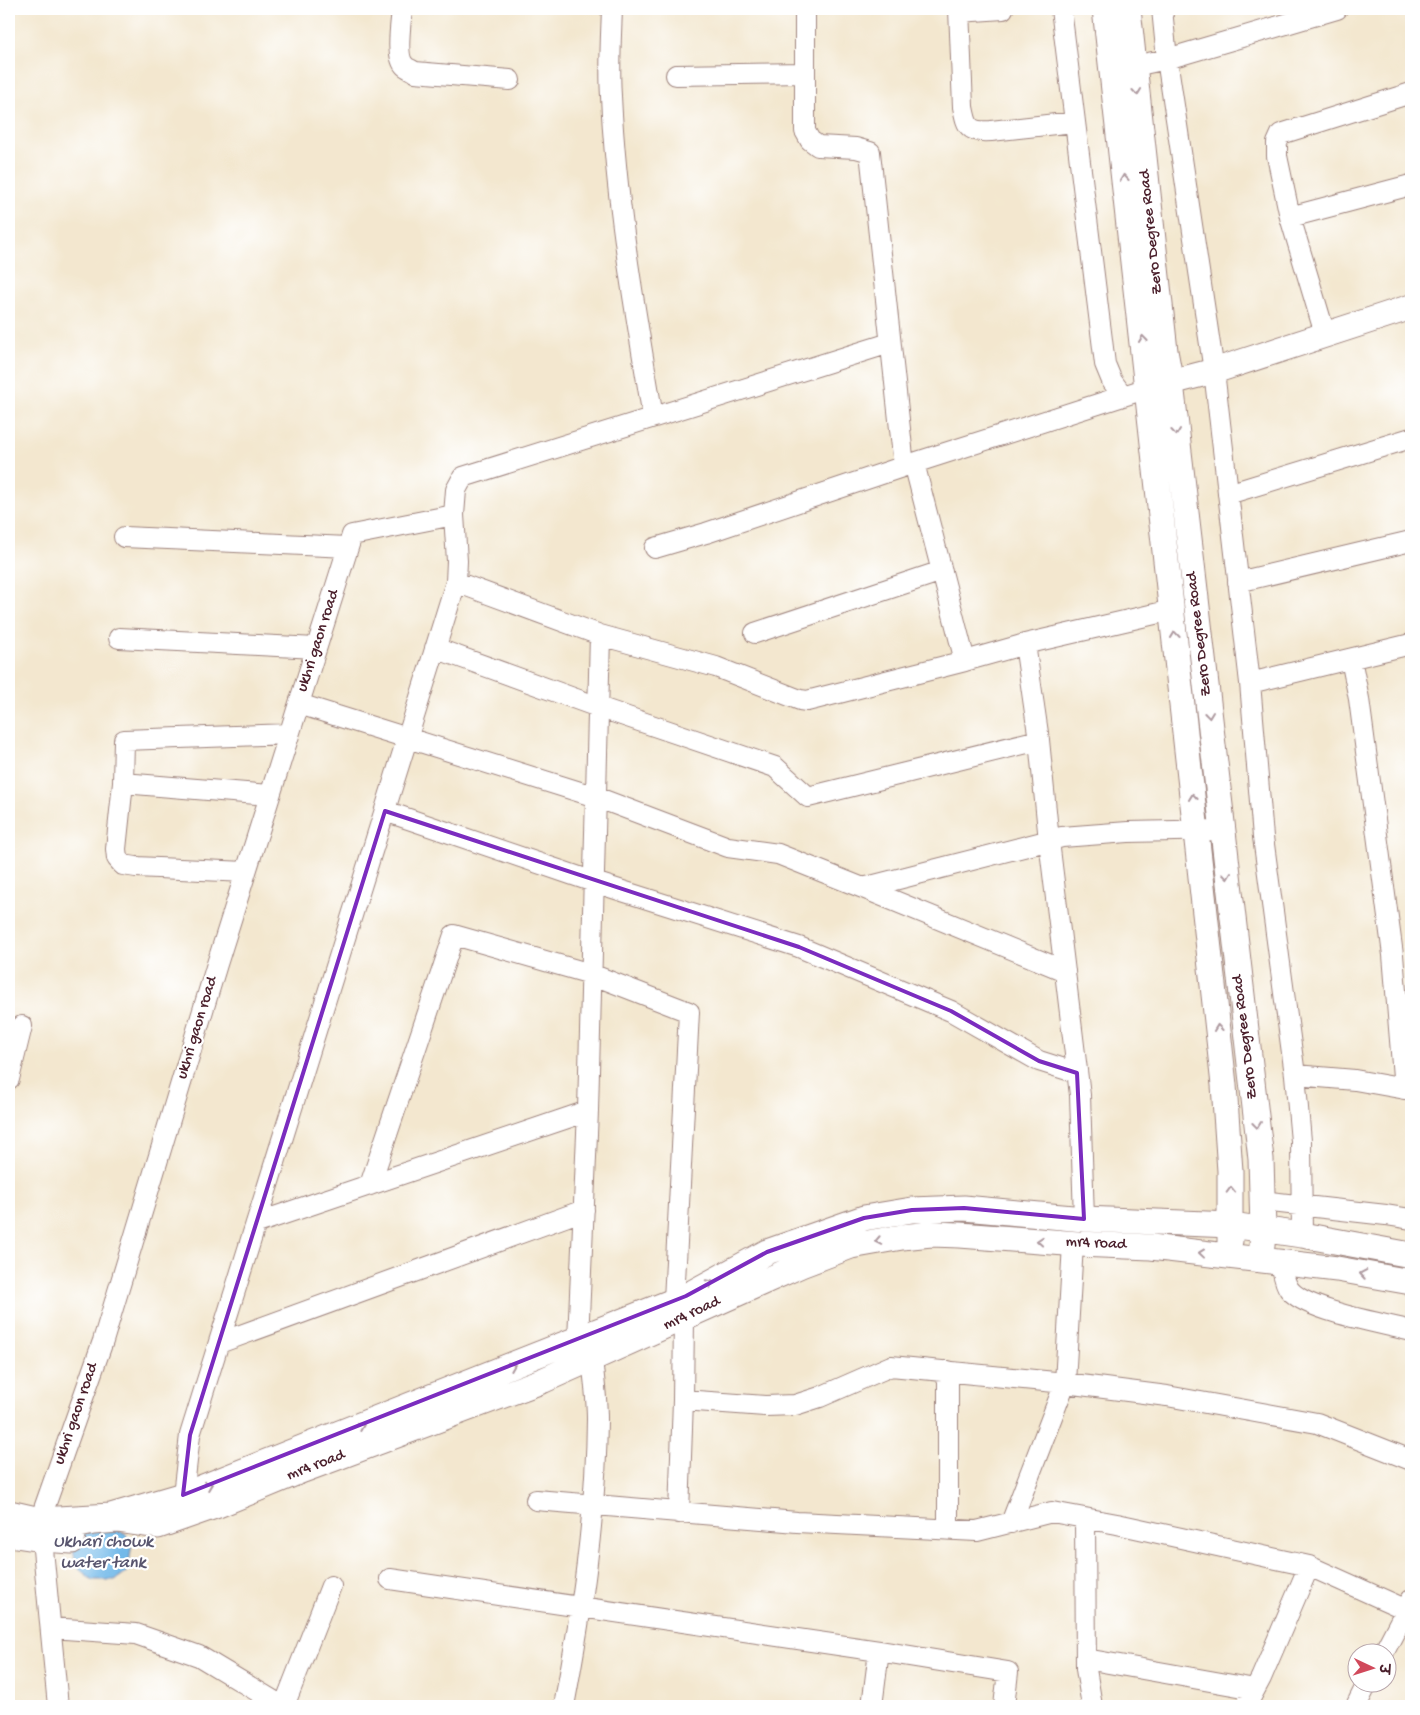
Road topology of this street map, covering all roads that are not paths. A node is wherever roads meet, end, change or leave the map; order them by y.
1 (402, 9) edge
2 (612, 9) edge
3 (805, 9) edge
4 (1003, 9) edge
5 (1061, 9) edge
6 (1105, 9) edge
7 (1128, 9) edge
8 (1162, 9) edge
9 (1337, 9) edge
10 (959, 11) edge
11 (1297, 14) edge
12 (1167, 59) junction
13 (1123, 69) junction
14 (804, 72) junction
15 (676, 74) dead end
16 (510, 80) dead end
17 (1411, 93) edge
18 (1074, 122) junction
19 (1411, 186) edge
20 (1290, 217) junction
21 (1411, 307) edge
22 (1325, 334) junction
23 (890, 343) junction
24 (1214, 371) junction
25 (1159, 386) junction
26 (1123, 396) junction
27 (653, 417) junction
28 (1411, 438) edge
29 (909, 465) junction
30 (1228, 494) junction
31 (454, 515) junction
32 (124, 537) dead end
33 (350, 541) junction
34 (1411, 541) edge
35 (655, 548) dead end
36 (942, 571) junction
37 (456, 582) junction
38 (1238, 582) junction
39 (1172, 610) junction
40 (755, 633) dead end
41 (600, 635) junction
42 (119, 638) dead end
43 (1025, 644) junction
44 (1411, 644) edge
45 (316, 648) junction
46 (435, 648) junction
47 (1351, 659) junction
48 (965, 661) junction
49 (1250, 683) junction
50 (299, 704) junction
51 (598, 707) junction
52 (289, 734) junction
53 (407, 739) junction
54 (1039, 740) junction
55 (122, 783) junction
56 (270, 795) junction
57 (596, 797) junction
58 (385, 811) junction
59 (1196, 830) junction
60 (1222, 830) junction
61 (1049, 840) junction
62 (246, 872) junction
63 (594, 882) junction
64 (863, 888) junction
65 (1065, 971) junction
66 (591, 974) junction
67 (22, 1026) dead end
68 (1077, 1073) junction
69 (1295, 1075) junction
70 (9, 1079) edge
71 (1408, 1089) edge
72 (588, 1111) junction
73 (370, 1185) junction
74 (1262, 1200) junction
75 (1300, 1204) junction
76 (584, 1210) junction
77 (1084, 1219) junction
78 (1411, 1219) edge
79 (257, 1223) junction
80 (1231, 1225) junction
81 (1263, 1229) junction
82 (1302, 1235) junction
83 (1073, 1244) junction
84 (1411, 1255) edge
85 (1229, 1256) junction
86 (1271, 1262) junction
87 (1411, 1282) edge
88 (679, 1309) junction
89 (1411, 1331) edge
90 (219, 1343) junction
91 (585, 1349) junction
92 (948, 1371) junction
93 (1065, 1383) junction
94 (683, 1400) junction
95 (1411, 1460) edge
96 (183, 1495) junction
97 (536, 1500) dead end
98 (594, 1505) junction
99 (9, 1513) edge
100 (679, 1513) junction
101 (1085, 1518) junction
102 (1011, 1522) junction
103 (948, 1529) junction
104 (41, 1530) junction
105 (9, 1534) edge
106 (1309, 1566) junction
107 (390, 1579) dead end
108 (331, 1586) dead end
109 (1409, 1605) edge
110 (582, 1608) junction
111 (50, 1628) junction
112 (1389, 1642) edge
113 (879, 1651) junction
114 (1086, 1659) junction
115 (1363, 1692) edge
116 (1251, 1698) edge
117 (58, 1706) edge
118 (283, 1706) edge
119 (564, 1706) edge
120 (872, 1706) edge
121 (1004, 1706) edge
122 (1092, 1706) edge
123 (1356, 1706) edge

1 - 16 street
2 - 27 street
3 - 14 street
4 - 10 street
5 - 18 street
6 - 13 street, Zero Degree Road
7 - 13 street, Zero Degree Road
8 - 12 street
9 - 11 street
10 - 18 street
11 - 12 street
12 - 13 street
12 - 24 street
13 - 25 street, Zero Degree Road
14 - 15 street
14 - 23 street
17 - 20 street
18 - 26 street
19 - 20 street
20 - 22 street
21 - 22 street
22 - 24 street
23 - 27 street
23 - 29 street
24 - 25 street
24 - 30 street
25 - 26 street
25 - 39 street, Zero Degree Road
25 -> 60 street, Zero Degree Road
26 - 29 street
27 - 31 street
28 - 30 street
29 - 35 street
29 - 36 street
30 - 38 street
31 - 33 street
31 - 37 street
32 - 33 street
33 - 45 street, ukhri gaon road
34 - 38 street
36 - 40 street
36 - 48 street
37 - 41 street
37 - 46 street
38 - 49 street
39 - 43 street
59 -> 39 street, Zero Degree Road
41 - 48 street
41 - 51 street
42 - 45 street
43 - 48 street
43 - 54 street
44 - 47 street
45 - 50 street, ukhri gaon road
46 - 51 street
46 - 53 street
47 - 49 street
47 - 71 street
49 - 69 street
50 - 52 street, ukhri gaon road
50 - 53 street
51 - 54 street
51 - 57 street
52 - 55 street
52 - 56 street, ukhri gaon road
53 - 57 street
53 - 58 street
54 - 61 street
55 - 56 street
55 - 62 street
56 - 62 street, ukhri gaon road
57 - 63 street
57 - 64 street
58 - 63 street
58 - 79 street
59 - 60 street
59 - 61 street
80 -> 59 street, Zero Degree Road
60 -> 74 street, Zero Degree Road
61 - 64 street
61 - 65 street
62 - 104 street, ukhri gaon road
63 - 66 street
63 - 68 street
64 - 65 street
65 - 68 street
66 - 72 street
66 - 73 street
66 - 88 street
67 - 70 street
68 - 77 street
69 - 71 street
69 - 75 street
72 - 73 street
72 - 76 street
73 - 79 street
74 - 75 street
74 - 81 street, Zero Degree Road
75 - 78 street
75 - 82 street
76 - 90 street
76 - 91 street
77 - 80 street, mr4 road
88 -> 77 street, mr4 road
79 - 90 street
80 - 81 street, mr4 road
80 - 85 street, Zero Degree Road
81 - 82 street, mr4 road
81 - 86 street, Zero Degree Road
82 - 84 street, mr4 road
85 -> 83 street, mr4 road
83 -> 88 street, mr4 road
83 - 93 street
85 - 86 street, mr4 road
87 -> 86 street, mr4 road
86 - 89 street
88 - 91 street, mr4 road
88 - 94 street
90 - 96 street
96 -> 91 street, mr4 road
91 - 98 street
91 - 104 street, mr4 road
92 - 93 street
92 - 94 street
92 - 103 street
93 - 95 street
93 - 102 street
94 - 100 street
96 - 104 street, mr4 road
97 - 98 street
98 - 100 street
98 - 110 street
99 - 104 street, mr4 road
100 - 103 street
101 - 102 street
101 - 106 street
101 - 114 street
102 - 103 street
104 - 105 street, mr4 road
104 - 111 street
106 - 109 street
106 - 116 street
107 - 110 street
108 - 118 street
109 - 112 street
110 - 113 street
110 - 119 street
111 - 117 street
111 - 118 street
113 - 120 street
113 - 121 street
114 - 116 street
114 - 122 street
115 - 123 street

